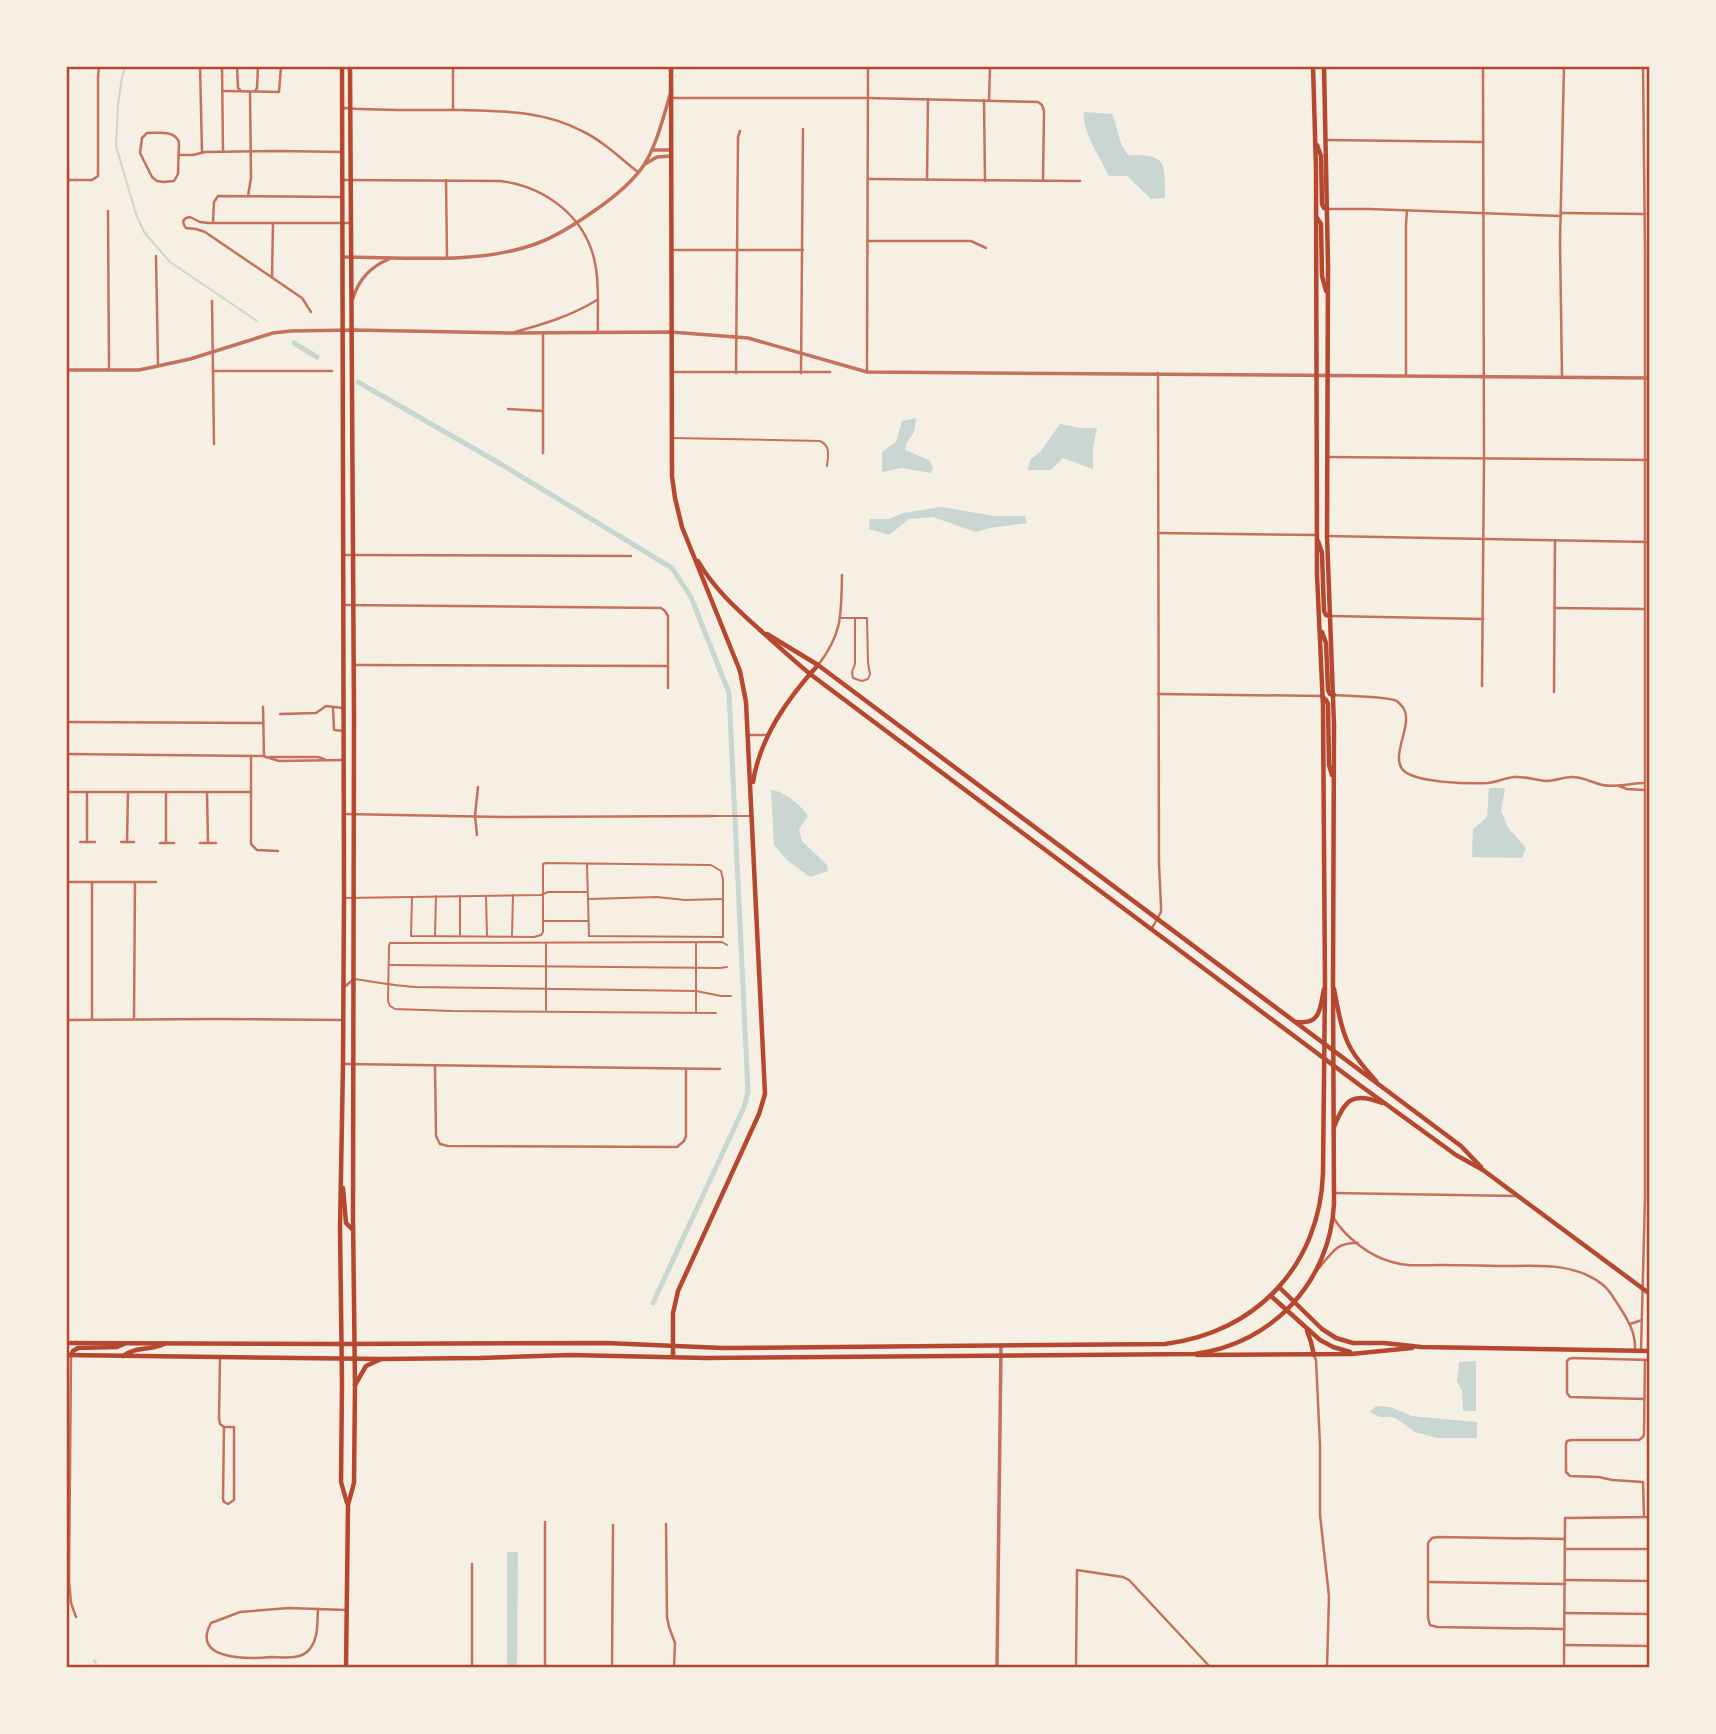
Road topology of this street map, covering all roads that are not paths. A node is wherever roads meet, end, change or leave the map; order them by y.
1 (67, 66) edge
2 (99, 66) edge
3 (200, 66) edge
4 (222, 66) edge
5 (237, 66) edge
6 (258, 66) edge
7 (281, 66) edge
8 (342, 66) edge
9 (350, 66) edge
10 (453, 66) edge
11 (671, 66) edge
12 (868, 66) edge
13 (990, 66) edge
14 (1313, 66) edge
15 (1324, 66) edge
16 (1483, 66) edge
17 (1564, 66) edge
18 (1643, 66) edge
19 (223, 91) junction
20 (241, 91) junction
21 (252, 92) junction
22 (671, 95) junction
23 (868, 98) junction
24 (928, 99) junction
25 (986, 100) junction
26 (341, 108) junction
27 (352, 109) junction
28 (453, 110) junction
29 (803, 129) dead end
30 (740, 131) dead end
31 (1326, 140) junction
32 (1315, 141) junction
33 (1483, 142) junction
34 (651, 151) junction
35 (223, 152) junction
36 (251, 152) junction
37 (342, 152) junction
38 (202, 153) junction
39 (671, 153) junction
40 (179, 155) junction
41 (643, 166) junction
42 (638, 172) junction
43 (868, 179) junction
44 (67, 180) edge
45 (342, 180) junction
46 (446, 180) junction
47 (927, 180) junction
48 (352, 181) junction
49 (985, 181) junction
50 (1043, 181) junction
51 (1080, 181) dead end
52 (248, 197) junction
53 (342, 197) junction
54 (1327, 209) junction
55 (108, 211) dead end
56 (1407, 211) junction
57 (1483, 213) junction
58 (1561, 214) junction
59 (1646, 216) edge
60 (1316, 218) junction
61 (578, 222) junction
62 (204, 223) junction
63 (213, 223) junction
64 (272, 223) junction
65 (342, 223) junction
66 (352, 223) junction
67 (202, 230) junction
68 (868, 241) junction
69 (986, 248) dead end
70 (671, 250) junction
71 (803, 250) junction
72 (736, 251) junction
73 (156, 256) dead end
74 (342, 257) junction
75 (352, 257) junction
76 (394, 257) junction
77 (447, 258) junction
78 (272, 277) junction
79 (1327, 295) junction
80 (597, 299) junction
81 (212, 300) dead end
82 (352, 300) junction
83 (311, 313) dead end
84 (342, 330) junction
85 (352, 330) junction
86 (671, 332) junction
87 (512, 333) junction
88 (543, 333) junction
89 (598, 333) junction
90 (736, 336) junction
91 (212, 351) junction
92 (802, 352) junction
93 (158, 366) junction
94 (66, 370) edge
95 (109, 370) junction
96 (213, 371) junction
97 (332, 371) dead end
98 (672, 372) junction
99 (830, 372) dead end
100 (867, 372) junction
101 (736, 373) junction
102 (801, 373) junction
103 (1158, 373) junction
104 (1316, 376) junction
105 (1327, 376) junction
106 (1406, 376) junction
107 (1483, 376) junction
108 (1562, 376) junction
109 (1647, 378) edge
110 (508, 409) dead end
111 (543, 411) junction
112 (672, 438) junction
113 (214, 444) dead end
114 (543, 453) dead end
115 (1328, 457) junction
116 (1484, 458) junction
117 (1644, 460) junction
118 (1650, 460) edge
119 (827, 466) dead end
120 (1159, 533) junction
121 (1317, 536) junction
122 (1327, 536) junction
123 (1483, 539) junction
124 (1555, 540) junction
125 (1647, 542) edge
126 (691, 548) junction
127 (343, 555) junction
128 (353, 555) junction
129 (631, 556) dead end
130 (842, 575) dead end
131 (343, 605) junction
132 (354, 605) junction
133 (1555, 608) junction
134 (1645, 609) junction
135 (1330, 616) junction
136 (841, 618) junction
137 (855, 618) junction
138 (1483, 619) junction
139 (1319, 624) junction
140 (759, 629) junction
141 (354, 665) junction
142 (818, 665) junction
143 (668, 666) junction
144 (810, 674) junction
145 (1482, 686) dead end
146 (668, 688) dead end
147 (1554, 692) dead end
148 (1158, 694) junction
149 (1334, 695) junction
150 (1322, 696) junction
151 (333, 707) junction
152 (263, 708) dead end
153 (343, 708) junction
154 (280, 714) dead end
155 (66, 722) edge
156 (263, 723) junction
157 (344, 731) junction
158 (748, 735) junction
159 (768, 735) junction
160 (66, 754) edge
161 (251, 756) junction
162 (263, 756) junction
163 (344, 760) junction
164 (1334, 782) junction
165 (1645, 783) junction
166 (1619, 786) junction
167 (478, 787) dead end
168 (1645, 790) junction
169 (66, 792) edge
170 (87, 792) junction
171 (128, 792) junction
172 (166, 792) junction
173 (207, 792) junction
174 (251, 792) junction
175 (751, 794) junction
176 (344, 814) junction
177 (354, 814) junction
178 (714, 816) joint
179 (752, 816) junction
180 (475, 817) junction
181 (477, 835) dead end
182 (80, 842) dead end
183 (87, 842) junction
184 (95, 842) dead end
185 (121, 842) dead end
186 (127, 842) junction
187 (134, 842) dead end
188 (160, 843) dead end
189 (166, 843) junction
190 (174, 843) dead end
191 (200, 843) dead end
192 (208, 843) junction
193 (216, 843) dead end
194 (278, 851) dead end
195 (587, 864) junction
196 (1647, 866) edge
197 (66, 882) edge
198 (92, 882) junction
199 (135, 882) junction
200 (156, 882) dead end
201 (588, 892) junction
202 (543, 894) junction
203 (513, 895) junction
204 (436, 896) junction
205 (460, 896) junction
206 (485, 896) junction
207 (411, 897) junction
208 (344, 898) junction
209 (354, 898) junction
210 (588, 899) junction
211 (723, 899) junction
212 (1158, 920) junction
213 (543, 921) junction
214 (588, 921) junction
215 (1152, 929) junction
216 (1647, 930) edge
217 (435, 936) junction
218 (460, 936) junction
219 (487, 936) junction
220 (512, 936) junction
221 (546, 942) junction
222 (696, 942) junction
223 (727, 945) dead end
224 (388, 965) junction
225 (546, 966) junction
226 (695, 967) junction
227 (727, 967) dead end
228 (354, 979) junction
229 (1333, 982) junction
230 (388, 984) junction
231 (1325, 985) junction
232 (343, 988) junction
233 (546, 989) junction
234 (696, 991) junction
235 (1647, 995) edge
236 (731, 996) dead end
237 (546, 1012) junction
238 (696, 1012) junction
239 (716, 1013) dead end
240 (66, 1020) edge
241 (92, 1020) junction
242 (134, 1020) junction
243 (343, 1020) junction
244 (1294, 1022) junction
245 (1647, 1028) edge
246 (1324, 1045) junction
247 (1333, 1052) junction
248 (1324, 1057) junction
249 (343, 1065) junction
250 (353, 1065) junction
251 (1334, 1065) junction
252 (435, 1066) junction
253 (686, 1069) junction
254 (720, 1069) dead end
255 (1381, 1087) junction
256 (1390, 1107) junction
257 (1334, 1128) junction
258 (1483, 1170) junction
259 (341, 1174) junction
260 (1334, 1193) junction
261 (1517, 1196) junction
262 (1333, 1217) junction
263 (353, 1230) junction
264 (1358, 1243) junction
265 (1318, 1269) junction
266 (1279, 1287) junction
267 (1644, 1289) junction
268 (1650, 1294) edge
269 (1271, 1296) junction
270 (1296, 1302) junction
271 (1287, 1310) junction
272 (1643, 1320) junction
273 (1630, 1324) junction
274 (1305, 1327) junction
275 (66, 1343) edge
276 (128, 1343) junction
277 (166, 1343) junction
278 (341, 1344) junction
279 (354, 1344) junction
280 (919, 1346) junction
281 (1001, 1346) junction
282 (673, 1347) junction
283 (832, 1347) junction
284 (1420, 1347) junction
285 (1638, 1351) junction
286 (1650, 1351) edge
287 (1189, 1354) junction
288 (1314, 1354) junction
289 (1362, 1354) junction
290 (69, 1355) edge
291 (919, 1356) junction
292 (1001, 1356) junction
293 (123, 1357) junction
294 (219, 1357) junction
295 (673, 1357) junction
296 (832, 1357) junction
297 (342, 1359) junction
298 (354, 1359) junction
299 (381, 1359) junction
300 (1647, 1360) edge
301 (355, 1385) junction
302 (1644, 1399) junction
303 (224, 1427) junction
304 (348, 1505) junction
305 (1644, 1517) junction
306 (1650, 1517) edge
307 (545, 1522) dead end
308 (666, 1524) dead end
309 (613, 1525) dead end
310 (1564, 1539) junction
311 (1564, 1549) junction
312 (1650, 1549) edge
313 (472, 1564) dead end
314 (1650, 1581) edge
315 (1428, 1582) junction
316 (1564, 1582) junction
317 (317, 1609) junction
318 (346, 1610) junction
319 (1564, 1613) junction
320 (1650, 1614) edge
321 (76, 1618) dead end
322 (1564, 1629) junction
323 (1564, 1645) junction
324 (1650, 1646) edge
325 (346, 1668) edge
326 (472, 1668) edge
327 (545, 1668) edge
328 (612, 1668) edge
329 (674, 1668) edge
330 (997, 1668) edge
331 (1076, 1668) edge
332 (1211, 1668) edge
333 (1327, 1668) edge
334 (1564, 1668) edge

1 - 44 street
2 - 44 street
3 - 38 street
4 - 19 street
5 - 20 street
6 - 21 street
7 - 21 street
8 - 26 main road
9 - 27 main road
10 - 28 street
11 - 22 main road
12 - 23 street
13 - 25 street
14 - 32 main road
15 - 31 main road
16 - 33 street
17 - 58 street
18 - 59 street
19 - 20 street
19 - 35 street
20 - 21 street
21 - 36 street
22 - 23 street
22 - 34 street
22 - 39 main road
23 - 24 street
23 - 43 street
24 - 25 street
24 - 47 street
25 - 49 street
25 - 50 street
26 - 27 street
26 - 37 main road
27 - 28 street
27 - 48 main road
28 - 42 street
29 - 71 street
30 - 72 street
31 - 33 street
31 - 54 main road
32 - 54 main road
32 - 60 main road
33 - 57 street
34 - 39 street
34 - 41 street
35 - 36 street
35 - 38 street
36 - 37 street
36 - 52 street
37 - 45 main road
38 - 40 street
39 - 41 street
39 - 70 main road
40 - 40 street
41 - 42 street
42 - 61 street
43 - 47 street
43 - 68 street
45 - 48 street
45 - 53 main road
46 - 48 street
46 - 61 street
46 - 77 street
47 - 49 street
48 - 66 main road
49 - 50 street
50 - 51 street
52 - 53 street
52 - 63 street
53 - 65 main road
54 - 56 street
54 - 79 main road
55 - 95 street
56 - 57 street
56 - 106 street
57 - 58 street
57 - 107 street
58 - 59 street
58 - 108 street
59 - 109 street
60 - 79 main road
60 - 104 main road
61 - 77 street
61 - 80 street
62 - 63 street
62 - 67 street
62 - 67 street
63 - 64 street
64 - 65 street
64 - 78 street
65 - 66 street
65 - 74 main road
66 - 75 main road
67 - 78 street
68 - 69 street
68 - 100 street
70 - 72 street
70 - 86 main road
71 - 72 street
71 - 92 street
72 - 90 street
73 - 93 street
74 - 75 street
74 - 84 main road
75 - 76 street
75 - 82 main road
76 - 77 street
76 - 82 street
78 - 83 street
79 - 105 main road
80 - 87 street
80 - 89 street
81 - 91 street
82 - 85 main road
84 - 85 street
84 - 91 street
84 - 127 main road
85 - 87 street
85 - 128 main road
86 - 89 street
86 - 90 street
86 - 98 main road
87 - 88 street
88 - 89 street
88 - 111 street
90 - 92 street
90 - 101 street
91 - 93 street
91 - 96 street
92 - 100 street
92 - 102 street
93 - 95 street
94 - 95 street
96 - 97 street
96 - 113 street
98 - 101 street
98 - 112 main road
99 - 102 street
100 - 103 street
101 - 102 street
103 - 104 street
103 - 120 street
104 - 105 street
104 - 121 main road
105 - 106 street
105 - 115 main road
106 - 107 street
107 - 108 street
107 - 116 street
108 - 109 street
109 - 117 street
110 - 111 street
111 - 114 street
112 - 119 lane
112 - 126 main road
115 - 116 street
115 - 122 main road
116 - 117 street
116 - 123 street
117 - 118 street
117 - 125 street
120 - 121 street
120 - 148 street
121 - 135 main road
121 - 139 main road
122 - 123 street
122 - 135 main road
123 - 124 street
123 - 138 street
124 - 125 street
124 - 133 street
125 - 134 street
126 - 140 main road
126 - 158 main road
127 - 128 street
127 - 131 main road
128 - 129 street
128 - 132 main road
130 - 136 street
131 - 132 street
131 - 153 main road
132 - 141 main road
132 - 143 street
133 - 134 street
133 - 147 street
134 - 165 street
135 - 138 street
135 - 149 main road
136 - 137 lane
136 - 142 street
137 - 137 lane
138 - 145 street
139 - 149 main road
139 - 150 main road
140 - 142 main road
140 - 144 main road
141 - 143 street
141 - 177 main road
142 - 144 main road
142 - 212 main road
143 - 146 street
144 - 159 main road
144 - 215 main road
148 - 150 street
148 - 212 street
149 - 164 main road
149 - 166 street
150 - 164 main road
150 - 231 main road
151 - 153 street
151 - 154 street
151 - 157 street
152 - 156 street
153 - 157 main road
155 - 156 street
156 - 162 street
157 - 163 main road
158 - 159 street
158 - 175 main road
159 - 175 main road
160 - 161 street
161 - 162 street
161 - 174 street
162 - 163 street
163 - 176 main road
164 - 229 main road
165 - 166 street
165 - 168 street
166 - 168 street
167 - 180 street
168 - 196 street
169 - 170 street
170 - 171 street
170 - 183 street
171 - 172 street
171 - 186 street
172 - 173 street
172 - 189 street
173 - 174 street
173 - 192 street
174 - 194 street
175 - 179 main road
176 - 177 street
176 - 208 main road
177 - 180 street
177 - 209 main road
178 - 179 lane
178 - 180 street
179 - 282 main road
180 - 181 street
182 - 183 street
183 - 184 street
185 - 186 street
186 - 187 street
188 - 189 street
189 - 190 street
191 - 192 street
192 - 193 street
195 - 201 lane
195 - 202 lane
195 - 211 lane
196 - 216 street
197 - 198 street
198 - 199 street
198 - 241 street
199 - 200 street
199 - 242 street
201 - 202 lane
201 - 210 lane
202 - 203 lane
202 - 213 lane
203 - 206 lane
203 - 220 lane
204 - 205 lane
204 - 207 lane
204 - 217 lane
205 - 206 lane
205 - 218 lane
206 - 219 lane
207 - 209 lane
207 - 217 lane
208 - 209 lane
208 - 232 main road
209 - 228 main road
210 - 211 lane
210 - 214 lane
211 - 214 lane
212 - 215 street
212 - 244 main road
213 - 214 lane
213 - 220 lane
215 - 248 main road
216 - 235 street
217 - 218 lane
218 - 219 lane
219 - 220 lane
221 - 222 lane
221 - 224 lane
221 - 225 lane
222 - 223 lane
222 - 226 lane
224 - 225 lane
224 - 230 lane
225 - 226 lane
225 - 233 lane
226 - 227 lane
226 - 234 lane
228 - 230 lane
228 - 232 street
228 - 250 main road
229 - 247 main road
229 - 255 main road
230 - 233 lane
230 - 237 lane
231 - 244 main road
231 - 246 main road
232 - 243 main road
233 - 234 lane
233 - 237 lane
234 - 236 lane
234 - 238 lane
235 - 245 street
237 - 238 lane
238 - 239 lane
240 - 241 street
241 - 242 street
242 - 243 street
243 - 249 main road
244 - 246 main road
245 - 267 street
246 - 247 main road
246 - 248 main road
247 - 251 main road
247 - 255 main road
248 - 251 main road
248 - 266 main road
249 - 250 street
249 - 259 main road
250 - 252 street
250 - 263 main road
251 - 256 main road
251 - 257 main road
252 - 253 street
252 - 253 street
253 - 254 street
255 - 258 main road
256 - 257 main road
256 - 258 main road
257 - 260 main road
258 - 261 main road
259 - 263 main road
259 - 278 main road
260 - 261 street
260 - 262 main road
261 - 267 main road
262 - 264 street
262 - 265 main road
263 - 279 main road
264 - 265 street
264 - 273 street
265 - 270 main road
266 - 269 main road
266 - 270 main road
267 - 268 main road
267 - 272 street
269 - 271 main road
269 - 281 main road
270 - 271 main road
270 - 284 main road
271 - 274 main road
271 - 287 main road
272 - 273 street
272 - 285 street
273 - 285 street
274 - 288 main road
274 - 289 main road
275 - 276 main road
276 - 277 main road
276 - 290 main road
277 - 278 main road
277 - 293 main road
278 - 279 main road
278 - 297 main road
279 - 282 main road
279 - 298 main road
280 - 281 main road
280 - 283 main road
280 - 291 street
281 - 292 street
282 - 283 main road
282 - 295 main road
283 - 296 street
284 - 285 main road
284 - 289 main road
285 - 286 main road
287 - 288 main road
287 - 292 main road
288 - 289 main road
288 - 333 street
290 - 293 main road
290 - 321 street
291 - 292 main road
291 - 296 main road
292 - 330 street
293 - 294 main road
294 - 297 main road
294 - 303 street
295 - 296 main road
295 - 299 main road
297 - 298 main road
297 - 304 main road
298 - 299 main road
298 - 301 main road
299 - 301 main road
300 - 302 street
300 - 302 street
301 - 304 main road
302 - 305 street
303 - 303 street
304 - 318 main road
305 - 306 street
305 - 310 street
307 - 327 street
308 - 329 street
309 - 328 street
310 - 311 street
310 - 315 street
311 - 312 street
311 - 316 street
313 - 326 street
314 - 316 street
315 - 316 street
315 - 322 street
316 - 319 street
317 - 317 street
317 - 318 street
318 - 325 main road
319 - 320 street
319 - 322 street
322 - 323 street
323 - 324 street
323 - 334 street
331 - 332 street

